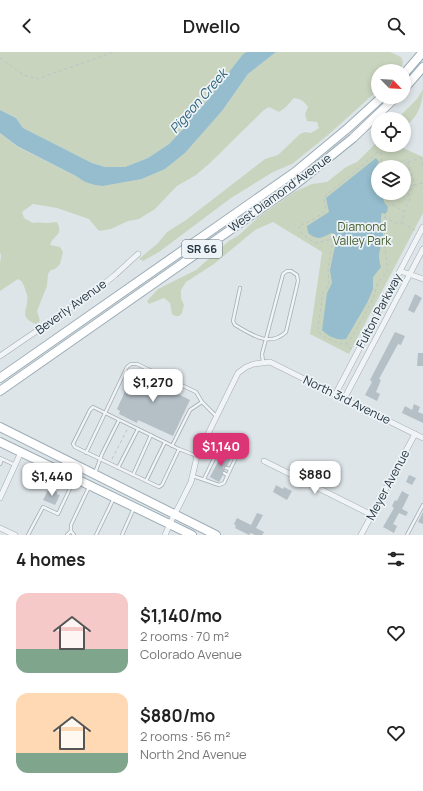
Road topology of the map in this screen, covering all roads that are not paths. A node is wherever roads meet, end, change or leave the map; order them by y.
1 (423, 52) edge
2 (411, 66) edge
3 (423, 68) edge
4 (411, 81) edge
5 (374, 104) edge
6 (389, 104) edge
7 (423, 228) edge
8 (423, 249) edge
9 (138, 254) dead end
10 (400, 271) junction
11 (410, 275) junction
12 (423, 280) edge
13 (240, 288) dead end
14 (266, 340) junction
15 (0, 356) edge
16 (263, 362) junction
17 (0, 378) edge
18 (0, 391) edge
19 (335, 395) junction
20 (344, 399) junction
21 (202, 402) junction
22 (105, 413) junction
23 (216, 416) junction
24 (119, 420) junction
25 (0, 427) edge
26 (138, 429) junction
27 (415, 434) junction
28 (151, 436) junction
29 (206, 436) junction
30 (423, 438) edge
31 (0, 442) edge
32 (165, 442) junction
33 (221, 444) junction
34 (172, 446) junction
35 (179, 449) junction
36 (21, 452) junction
37 (86, 453) junction
38 (216, 455) junction
39 (197, 456) junction
40 (220, 457) dead end
41 (1, 459) edge
42 (100, 460) junction
43 (213, 461) junction
44 (264, 461) dead end
45 (230, 462) dead end
46 (217, 463) dead end
47 (233, 463) junction
48 (0, 464) edge
49 (16, 466) junction
50 (210, 467) junction
51 (118, 468) junction
52 (226, 468) dead end
53 (214, 469) dead end
54 (230, 470) junction
55 (224, 473) dead end
56 (94, 475) junction
57 (132, 475) junction
58 (227, 475) junction
59 (193, 476) junction
60 (75, 478) junction
61 (204, 479) junction
62 (146, 481) junction
63 (90, 485) junction
64 (1, 495) edge
65 (114, 497) junction
66 (423, 505) edge
67 (134, 507) junction
68 (174, 515) junction
69 (372, 515) junction
70 (169, 525) junction
71 (0, 528) edge
72 (71, 531) junction
73 (15, 535) edge
74 (28, 535) edge
75 (67, 535) edge
76 (74, 535) edge
77 (96, 535) edge
78 (122, 535) edge
79 (165, 535) edge
80 (192, 535) edge
81 (216, 535) edge
82 (362, 535) edge
83 (407, 535) edge

1 - 2 main road
3 - 4 main road
5 - 17 main road, West Diamond Avenue / SR 66
6 - 18 main road, West Diamond Avenue / SR 66
7 - 10 street, Fulton Parkway
8 - 11 street, Fulton Parkway
9 - 15 street, Beverly Avenue
10 - 11 street
10 - 19 street, Fulton Parkway
11 - 12 street
11 - 20 street, Fulton Parkway
13 - 14 lane
14 - 14 lane
14 - 16 lane
16 - 19 street, North 3rd Avenue
16 - 23 street
19 - 20 street, North 3rd Avenue
20 - 27 street, North 3rd Avenue
21 - 22 lane
21 - 23 lane
21 - 34 lane
22 - 24 lane
22 - 37 lane
22 - 37 lane
23 - 29 street
24 - 26 lane
24 - 42 lane
25 - 56 main road
26 - 28 lane
26 - 51 lane
27 - 30 street, North 3rd Avenue
27 - 69 street, Meyer Avenue
28 - 32 lane
28 - 57 lane
29 - 33 lane
29 - 39 street
31 - 36 main road
32 - 34 lane
32 - 62 lane
33 - 38 lane
33 - 47 lane
34 - 35 lane
35 - 39 lane
35 - 62 lane
36 - 49 street
36 - 60 main road
37 - 42 lane
38 - 40 lane
38 - 43 lane
39 - 59 street
41 - 48 lane
41 - 49 lane
42 - 51 lane
42 - 56 lane
43 - 46 lane
43 - 50 lane
44 - 69 street
45 - 47 lane
47 - 54 lane
49 - 64 street
50 - 53 lane
50 - 61 lane
51 - 57 lane
52 - 54 lane
54 - 58 lane
55 - 58 lane
56 - 68 main road
57 - 62 lane
58 - 61 lane
59 - 61 lane
59 - 68 street
60 - 63 main road
60 - 74 lane
63 - 65 main road
63 - 72 lane
65 - 67 main road
65 - 77 lane
66 - 83 lane
67 - 70 main road
67 - 78 lane
68 - 70 street
68 - 81 main road
69 - 82 street, Meyer Avenue
70 - 79 street
70 - 80 main road
71 - 73 street
72 - 75 lane
72 - 76 lane

